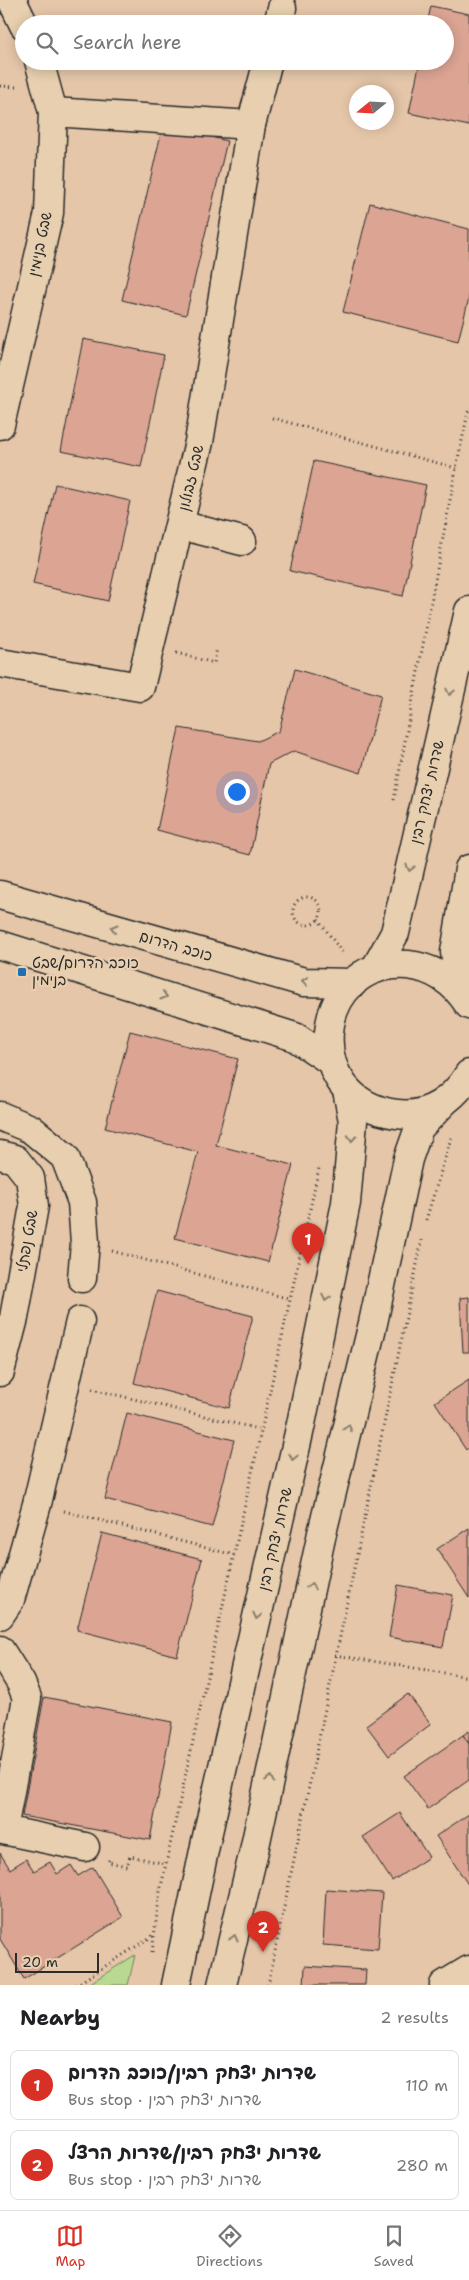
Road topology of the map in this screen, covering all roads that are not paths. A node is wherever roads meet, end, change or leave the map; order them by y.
1 (12, 0) edge
2 (19, 15) edge
3 (41, 70) edge
4 (266, 70) edge
5 (53, 112) junction
6 (251, 125) junction
7 (11, 324) edge
8 (0, 424) edge
9 (180, 525) junction
10 (242, 541) dead end
11 (469, 611) edge
12 (0, 663) edge
13 (469, 869) edge
14 (0, 895) edge
15 (0, 946) edge
16 (364, 976) junction
17 (465, 998) edge
18 (331, 1061) junction
19 (461, 1088) edge
20 (347, 1090) junction
21 (0, 1116) edge
22 (0, 1155) edge
23 (65, 1158) junction
24 (30, 1178) junction
25 (82, 1278) dead end
26 (7, 1316) edge
27 (80, 1321) dead end
28 (0, 1372) edge
29 (0, 1614) edge
30 (0, 1650) edge
31 (84, 1847) dead end
32 (469, 1970) edge
33 (176, 1985) edge
34 (222, 1985) edge
35 (444, 1985) edge

1 - 2 street
3 - 5 street, שבט בנימין
4 - 6 street, שבט זבולון
5 - 6 street
5 - 7 street, שבט בנימין
6 - 9 street, שבט זבולון
7 - 8 street, שבט בנימין
9 - 10 street
9 - 12 street, שבט זבולון
11 -> 16 street, שדרות יצחק רבין
13 - 17 street
16 -> 14 street, כוכב הדרום
15 -> 18 street
16 - 17 street, כוכב הדרום
16 - 18 street, שדרות יצחק רבין
18 - 20 street
19 - 20 street
34 -> 19 street
20 -> 33 street, שדרות יצחק רבין
21 - 23 street
22 - 24 street
23 - 24 street
23 - 25 street
24 - 26 street, שבט נפתלי
26 - 28 street, שבט נפתלי
27 - 29 street
30 - 31 street
32 - 35 street

